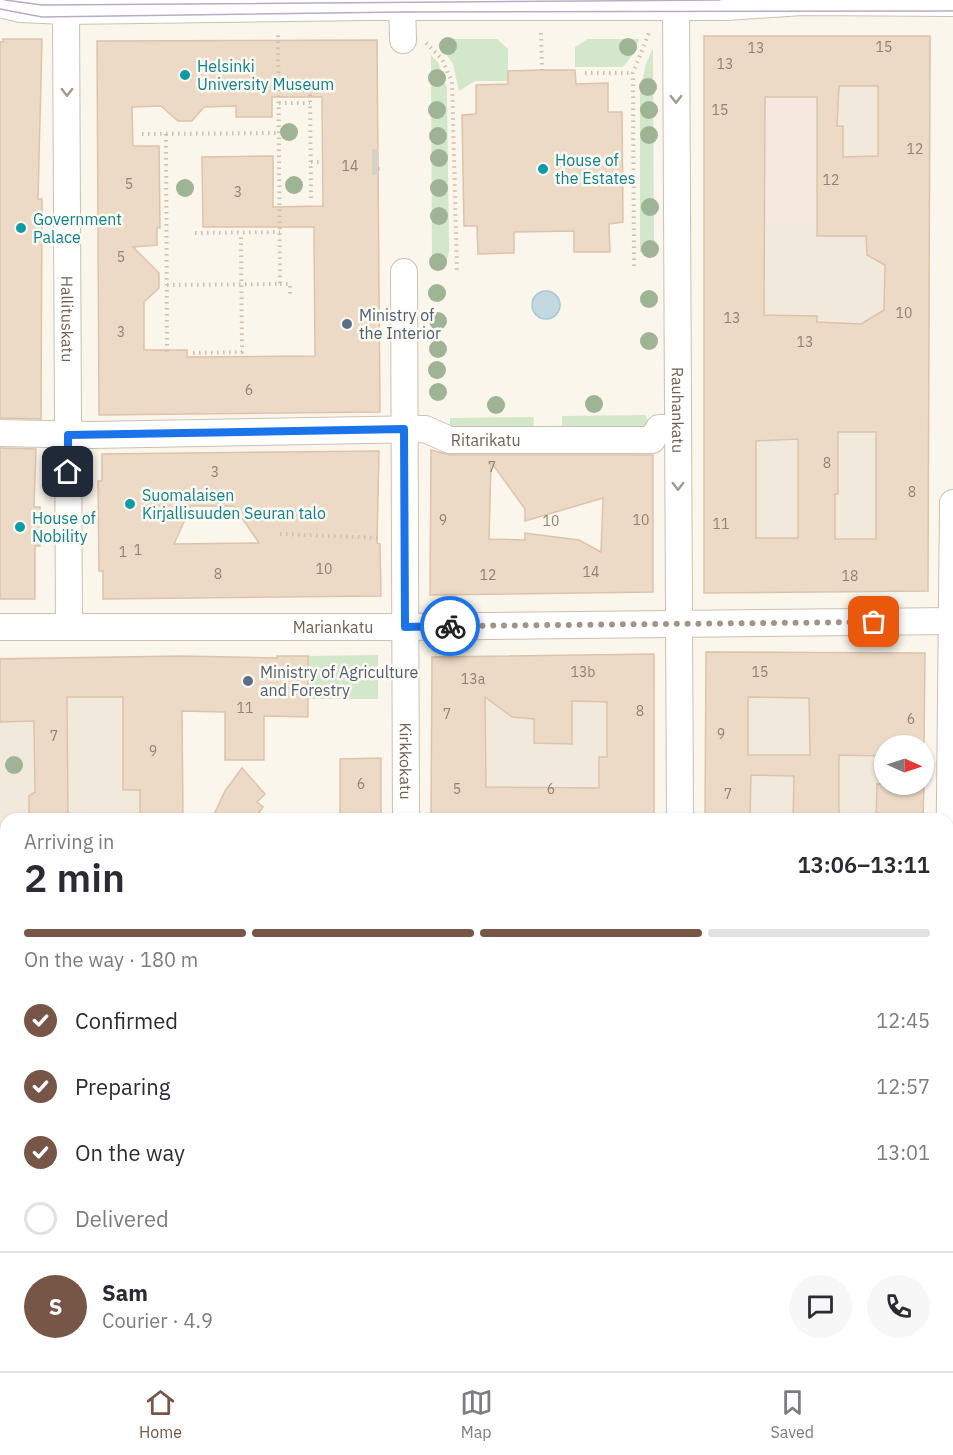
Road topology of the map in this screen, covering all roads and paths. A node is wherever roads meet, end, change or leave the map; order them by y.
1 (402, 3) edge
2 (442, 3) edge
3 (953, 3) edge
4 (6, 4) edge
5 (638, 4) edge
6 (676, 4) edge
7 (66, 11) junction
8 (278, 32) dead end
9 (541, 33) dead end
10 (649, 33) dead end
11 (414, 42) joint
12 (542, 70) dead end
13 (585, 73) dead end
14 (633, 73) junction
15 (336, 87) dead end
16 (279, 103) junction
17 (310, 103) junction
18 (279, 133) junction
19 (142, 134) dead end
20 (166, 134) junction
21 (311, 162) junction
22 (323, 162) dead end
23 (311, 198) dead end
24 (280, 232) junction
25 (195, 233) dead end
26 (241, 233) junction
27 (634, 266) dead end
28 (457, 270) dead end
29 (404, 272) dead end
30 (280, 284) junction
31 (167, 285) junction
32 (242, 285) junction
33 (290, 298) dead end
34 (193, 352) dead end
35 (167, 356) dead end
36 (678, 428) junction
37 (404, 429) junction
38 (0, 434) edge
39 (68, 435) junction
40 (953, 503) edge
41 (280, 534) dead end
42 (404, 537) junction
43 (953, 621) edge
44 (679, 624) junction
45 (0, 627) edge
46 (69, 627) junction
47 (405, 627) junction
48 (406, 813) edge
49 (680, 813) edge
50 (950, 813) edge

1 - 2 street
1 - 7 street
1 - 11 street
2 - 5 street
3 - 6 street
4 - 7 street
5 - 6 street
6 -> 36 street, Rauhankatu
7 -> 39 street, Hallituskatu
8 - 16 path
9 - 12 path
10 - 14 path
11 - 28 path
13 - 14 path
14 - 27 path
15 - 17 path
16 - 17 path
16 - 18 path
17 - 21 path
18 - 20 path
18 - 24 path
19 - 20 path
20 - 31 path
21 - 22 path
21 - 23 path
24 - 26 path
24 - 30 path
25 - 26 path
26 - 32 path
29 - 37 street, Kirkkokatu
30 - 32 path
30 - 33 path
31 - 32 path
31 - 35 path
32 - 34 path
36 - 37 street, Ritarikatu
36 -> 44 street, Rauhankatu
37 - 39 street, Ritarikatu
37 - 42 street, Kirkkokatu
38 - 39 street, Ritarikatu
39 - 46 street, Hallituskatu
40 - 43 street
41 - 42 path
42 - 47 street, Kirkkokatu
43 - 44 street, Mariankatu
43 - 50 street
44 - 47 street, Mariankatu
44 - 49 street, Rauhankatu
45 - 46 street, Mariankatu
46 - 47 street, Mariankatu
47 - 48 street, Kirkkokatu

